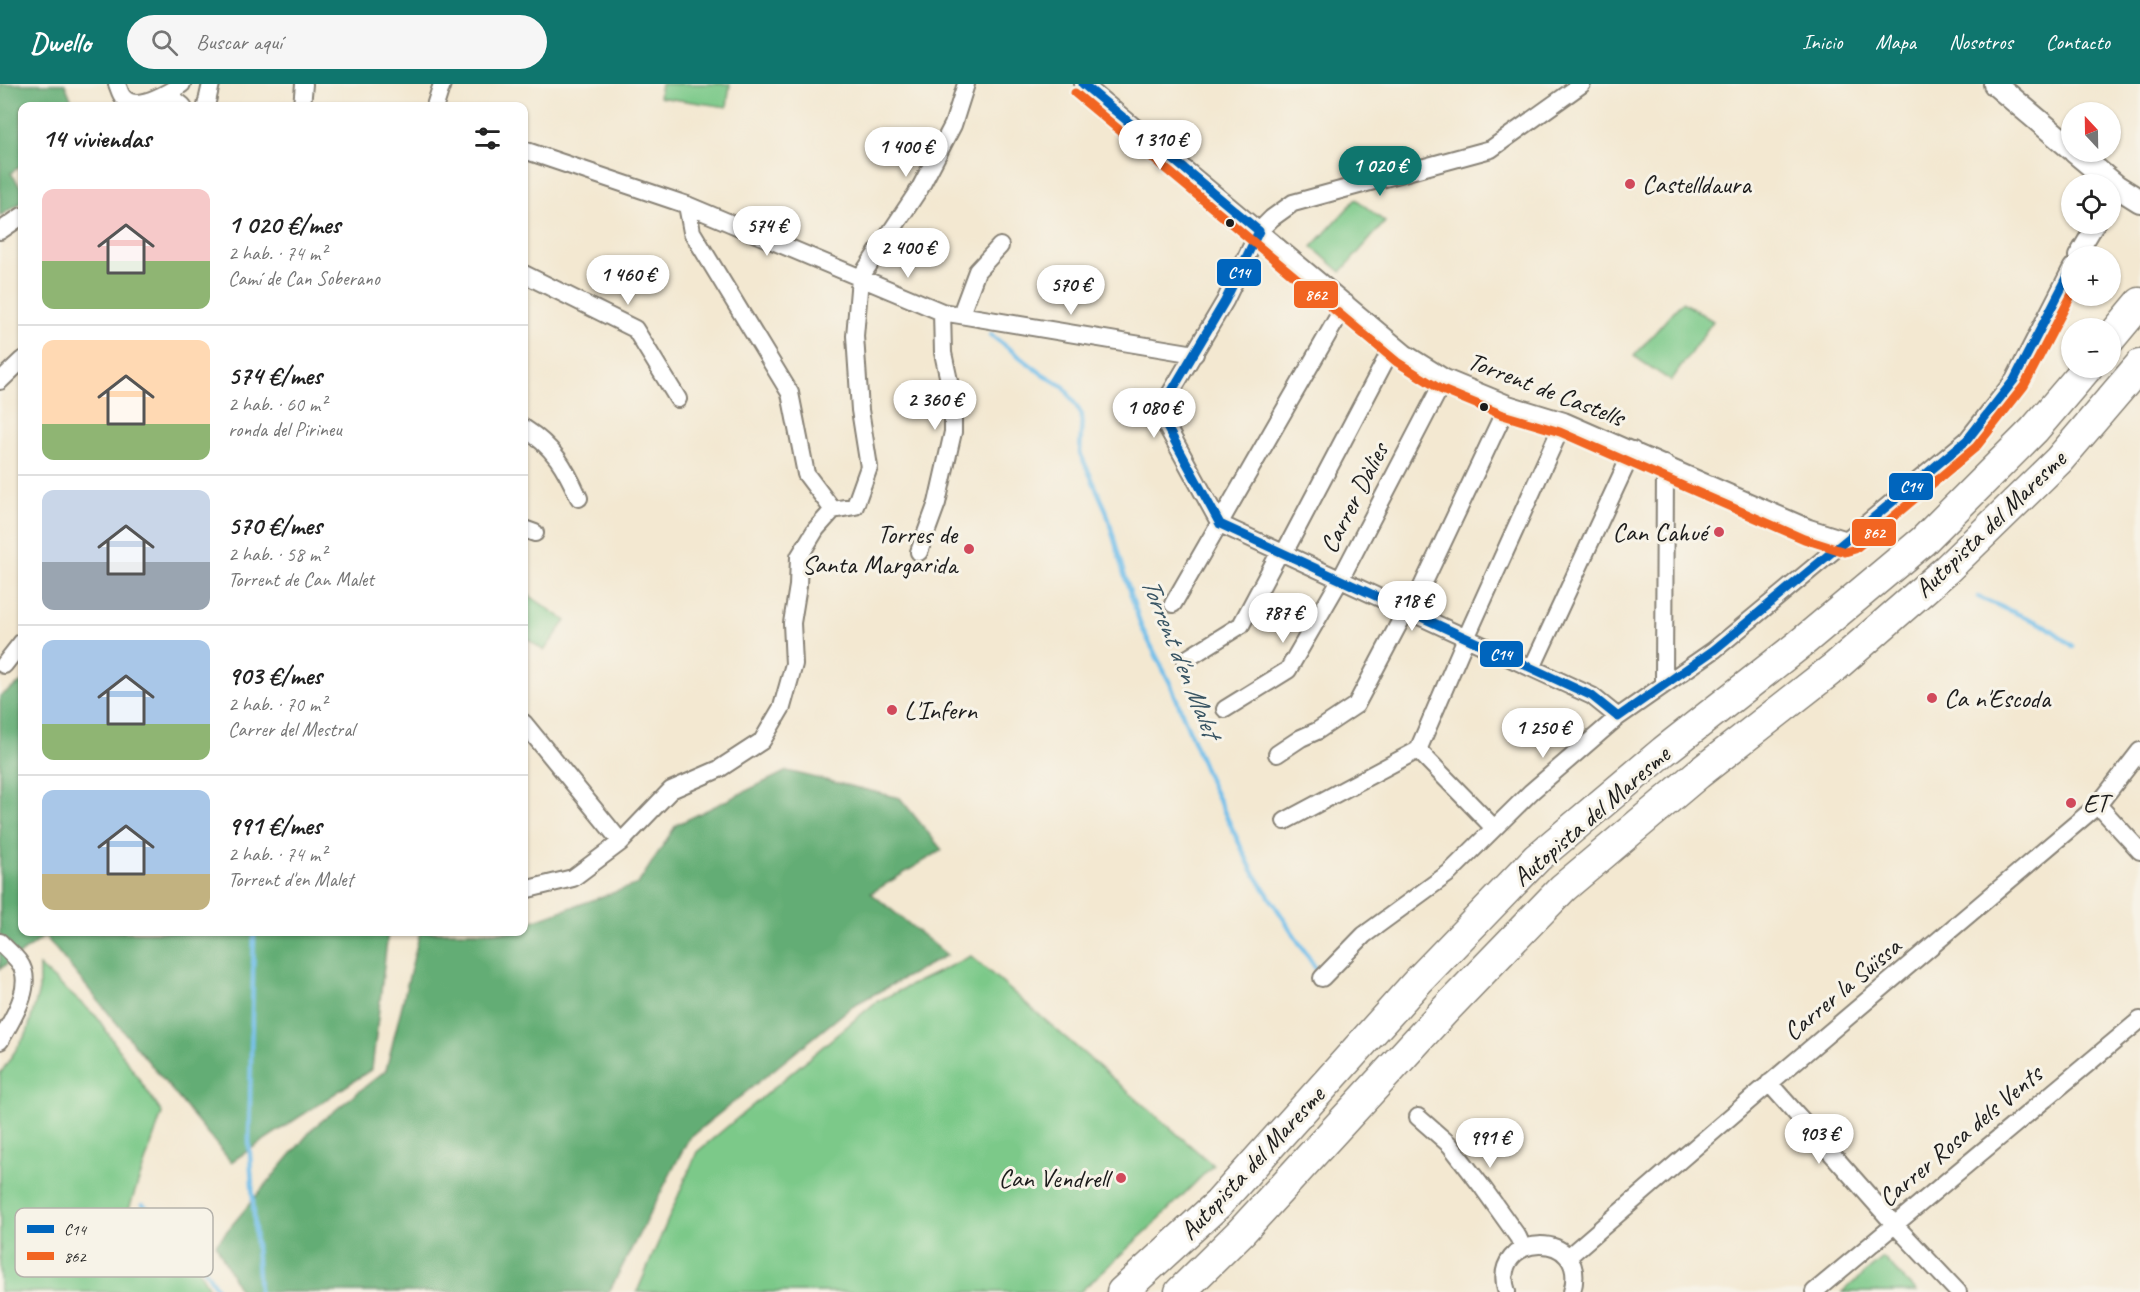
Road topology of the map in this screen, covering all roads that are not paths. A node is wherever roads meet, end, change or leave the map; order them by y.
1 (117, 84) edge
2 (182, 84) edge
3 (210, 84) edge
4 (304, 84) edge
5 (442, 84) edge
6 (966, 84) edge
7 (1083, 84) edge
8 (1582, 84) edge
9 (1995, 84) edge
10 (167, 93) junction
11 (130, 102) edge
12 (145, 102) edge
13 (178, 102) edge
14 (207, 102) edge
15 (302, 102) edge
16 (436, 102) edge
17 (2061, 140) edge
18 (528, 151) edge
19 (2085, 162) edge
20 (2096, 174) edge
21 (2121, 194) edge
22 (2140, 201) edge
23 (687, 205) junction
24 (18, 219) edge
25 (0, 231) edge
26 (1259, 231) junction
27 (1000, 246) dead end
28 (528, 276) edge
29 (860, 278) junction
30 (2061, 288) edge
31 (1346, 303) junction
32 (2140, 303) edge
33 (942, 312) junction
34 (961, 314) junction
35 (2121, 326) edge
36 (1394, 344) junction
37 (1195, 354) junction
38 (18, 364) edge
39 (2140, 364) edge
40 (1445, 378) junction
41 (2078, 378) edge
42 (0, 381) edge
43 (678, 399) dead end
44 (1508, 404) junction
45 (1564, 421) junction
46 (528, 431) edge
47 (1633, 450) junction
48 (1665, 464) junction
49 (579, 498) dead end
50 (833, 510) junction
51 (1220, 524) junction
52 (1847, 540) junction
53 (919, 552) dead end
54 (1284, 554) junction
55 (1341, 580) junction
56 (1173, 603) dead end
57 (1410, 612) junction
58 (1466, 638) junction
59 (18, 647) edge
60 (18, 658) edge
61 (1185, 660) dead end
62 (2, 666) edge
63 (1532, 668) junction
64 (1664, 685) junction
65 (1226, 709) dead end
66 (1618, 717) junction
67 (528, 729) edge
68 (1418, 750) junction
69 (2140, 751) edge
70 (1277, 754) dead end
71 (2098, 805) junction
72 (1285, 821) dead end
73 (1494, 828) junction
74 (621, 842) junction
75 (2140, 851) edge
76 (528, 889) edge
77 (0, 942) edge
78 (1322, 978) dead end
79 (2140, 1020) edge
80 (0, 1041) edge
81 (1769, 1083) junction
82 (1418, 1117) dead end
83 (1894, 1224) junction
84 (1522, 1248) junction
85 (1568, 1257) junction
86 (1122, 1292) edge
87 (1180, 1292) edge
88 (1507, 1292) edge
89 (1572, 1292) edge
90 (1814, 1292) edge
91 (1958, 1292) edge

1 - 11 street
2 - 10 street
3 - 14 street
4 - 15 street
5 - 16 street
6 - 29 street
7 - 26 street, Torrent de Castells
8 - 26 street
9 - 17 street
10 - 12 street
10 - 13 street
18 - 23 street
19 - 20 street
21 - 22 street
23 - 29 street
23 - 50 street
24 - 25 street
26 - 31 street, Torrent de Castells
26 - 37 street
27 - 34 street
28 - 43 street
29 - 33 street
29 - 50 street
30 - 52 street
31 - 36 street, Torrent de Castells
31 - 51 street
32 - 35 highway
33 - 34 street
33 - 53 street
34 - 37 street
36 - 40 street, Torrent de Castells
36 - 54 street
37 - 51 street
38 - 42 street
39 - 87 highway, Autopista del Maresme
40 - 44 street, Torrent de Castells
40 - 55 street, Carrer Dàlies
41 - 86 highway, Autopista del Maresme
44 - 45 street, Torrent de Castells
44 - 57 street
45 - 47 street, Torrent de Castells
45 - 58 street
46 - 49 street
47 - 48 street, Torrent de Castells
47 - 63 street
48 - 52 street, Torrent de Castells
48 - 64 street
50 - 74 street
51 - 54 street
51 - 56 street
52 - 64 street
54 - 55 street
54 - 61 street
55 - 57 street
55 - 65 street, Carrer Dàlies
57 - 58 street
57 - 70 street
58 - 63 street
58 - 68 street
59 - 62 street
60 - 62 street
63 - 66 street
64 - 66 street
66 - 73 street
67 - 74 street
68 - 72 street
68 - 73 street
69 - 71 street, Carrer la Suïssa
71 - 75 street
71 - 81 street, Carrer la Suïssa
73 - 78 street
74 - 76 street
77 - 80 street
79 - 83 street, Carrer Rosa dels Vents
81 - 83 street
81 - 85 street, Carrer la Suïssa
82 - 84 street
83 - 90 street, Carrer Rosa dels Vents
83 - 91 street
84 - 85 street
84 - 88 street
85 - 89 street

